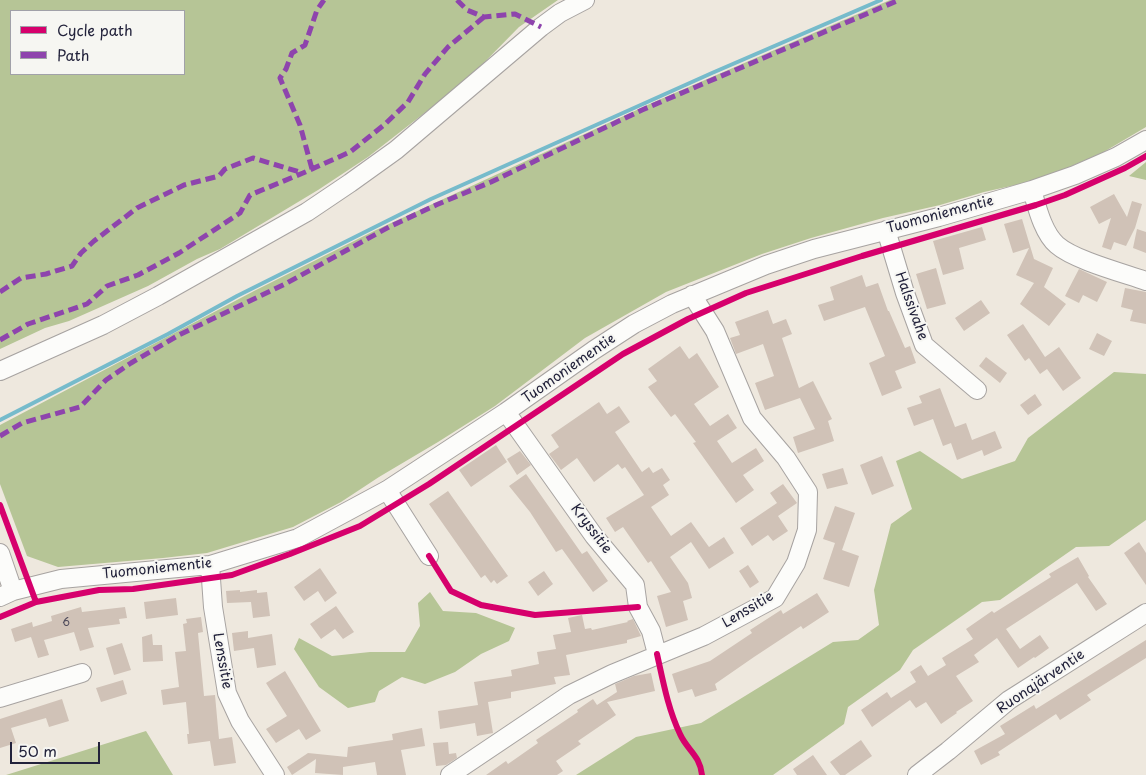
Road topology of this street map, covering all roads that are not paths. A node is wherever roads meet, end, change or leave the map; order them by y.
1 (585, 0) edge
2 (1146, 140) edge
3 (1032, 190) junction
4 (886, 230) junction
5 (1146, 281) edge
6 (692, 296) junction
7 (0, 371) edge
8 (977, 390) dead end
9 (506, 412) junction
10 (387, 490) junction
11 (0, 553) edge
12 (429, 556) dead end
13 (210, 565) junction
14 (7, 594) edge
15 (1146, 613) edge
16 (657, 654) junction
17 (82, 673) dead end
18 (0, 698) edge
19 (275, 775) edge
20 (450, 775) edge
21 (917, 775) edge

1 - 7 street
2 - 3 street, Tuomoniementie
3 - 4 street, Tuomoniementie
3 - 5 street
4 - 6 street, Tuomoniementie
4 - 8 street, Halssivahe
6 - 9 street, Tuomoniementie
6 - 16 street, Lenssitie
9 - 10 street, Tuomoniementie
9 - 16 street, Kryssitie
10 - 12 street
10 - 13 street, Tuomoniementie
11 - 14 street
13 - 14 street, Tuomoniementie
13 - 19 street, Lenssitie
15 - 21 street, Ruonajärventie
16 - 20 street, Lenssitie
17 - 18 street

